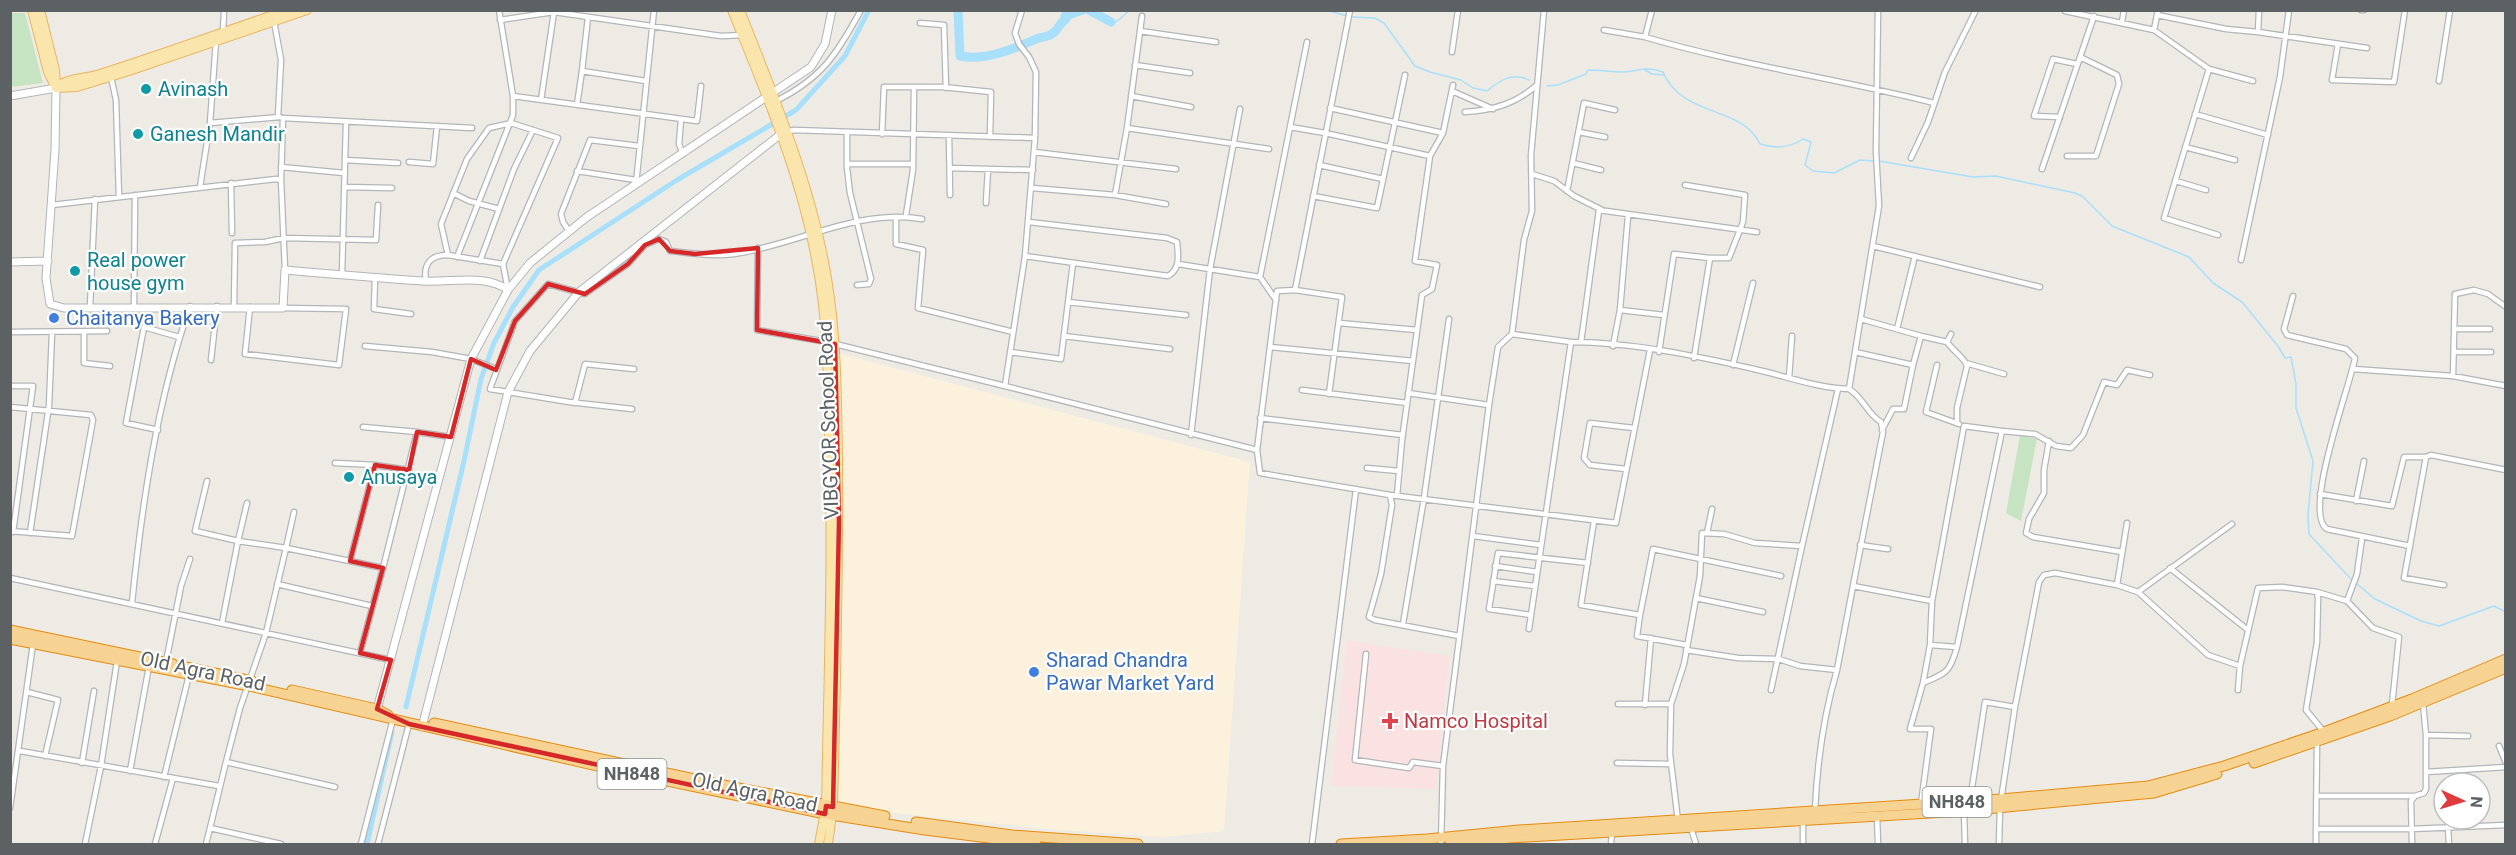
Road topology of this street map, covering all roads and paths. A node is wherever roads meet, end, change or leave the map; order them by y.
1 (33, 10) edge
2 (40, 10) edge
3 (224, 10) edge
4 (288, 10) edge
5 (307, 10) edge
6 (499, 10) edge
7 (654, 10) edge
8 (732, 10) edge
9 (740, 10) edge
10 (832, 10) edge
11 (861, 10) edge
12 (1022, 10) edge
13 (1350, 10) edge
14 (1458, 10) edge
15 (1544, 10) edge
16 (1652, 10) edge
17 (1878, 10) edge
18 (1976, 10) edge
19 (2124, 10) edge
20 (2259, 10) edge
21 (2289, 10) edge
22 (2405, 10) edge
23 (2450, 10) edge
24 (2065, 11) edge
25 (554, 12) edge
26 (2088, 13) edge
27 (2158, 13) edge
28 (1142, 16) dead end
29 (2094, 16) junction
30 (588, 17) junction
31 (500, 20) junction
32 (274, 21) junction
33 (2122, 22) junction
34 (920, 23) dead end
35 (652, 26) junction
36 (1604, 30) dead end
37 (2154, 30) junction
38 (1140, 31) junction
39 (2258, 32) junction
40 (746, 34) junction
41 (224, 35) junction
42 (2286, 36) junction
43 (1645, 37) junction
44 (216, 41) junction
45 (1216, 42) dead end
46 (1307, 42) dead end
47 (2338, 44) junction
48 (2367, 48) dead end
49 (1452, 52) dead end
50 (2080, 57) junction
51 (53, 61) junction
52 (2077, 64) junction
53 (1135, 65) junction
54 (2209, 69) junction
55 (582, 71) junction
56 (1190, 73) dead end
57 (1405, 75) dead end
58 (111, 77) junction
59 (82, 79) junction
60 (646, 81) junction
61 (2253, 81) dead end
62 (2439, 81) dead end
63 (1537, 85) junction
64 (701, 86) dead end
65 (914, 87) junction
66 (946, 87) junction
67 (56, 88) junction
68 (1878, 89) junction
69 (10, 96) edge
70 (513, 96) junction
71 (1131, 96) junction
72 (542, 100) junction
73 (772, 101) junction
74 (1934, 103) junction
75 (577, 105) junction
76 (1191, 107) dead end
77 (1330, 108) junction
78 (1240, 109) dead end
79 (1493, 109) junction
80 (1615, 110) dead end
81 (1465, 112) dead end
82 (642, 114) junction
83 (2195, 114) junction
84 (280, 117) junction
85 (2060, 117) junction
86 (681, 119) junction
87 (210, 123) junction
88 (346, 123) junction
89 (511, 123) junction
90 (1396, 123) junction
91 (436, 126) junction
92 (1290, 127) junction
93 (472, 128) dead end
94 (783, 128) junction
95 (1127, 128) junction
96 (533, 130) junction
97 (1579, 132) junction
98 (847, 133) junction
99 (1325, 133) junction
100 (1443, 133) junction
101 (882, 134) junction
102 (914, 135) junction
103 (2268, 135) junction
104 (949, 136) junction
105 (990, 137) junction
106 (1035, 138) junction
107 (1605, 138) dead end
108 (1234, 144) junction
109 (639, 146) junction
110 (2185, 147) junction
111 (1269, 148) dead end
112 (1390, 148) junction
113 (1034, 152) junction
114 (683, 154) junction
115 (1430, 156) junction
116 (2067, 156) dead end
117 (1911, 158) dead end
118 (345, 160) junction
119 (2235, 160) dead end
120 (1121, 161) junction
121 (409, 162) dead end
122 (398, 163) dead end
123 (1573, 163) junction
124 (847, 164) junction
125 (912, 164) junction
126 (1319, 165) junction
127 (281, 168) junction
128 (950, 168) junction
129 (988, 169) junction
130 (1176, 169) dead end
131 (2042, 169) dead end
132 (1033, 170) junction
133 (1601, 170) dead end
134 (577, 171) junction
135 (344, 173) junction
136 (1532, 174) junction
137 (1383, 179) junction
138 (281, 180) junction
139 (2176, 181) junction
140 (636, 182) junction
141 (232, 184) junction
142 (1685, 185) dead end
143 (200, 187) junction
144 (344, 187) junction
145 (392, 188) dead end
146 (1032, 188) junction
147 (2206, 189) dead end
148 (1567, 191) junction
149 (453, 193) junction
150 (135, 195) junction
151 (950, 195) dead end
152 (1115, 195) junction
153 (1313, 196) junction
154 (119, 197) junction
155 (95, 200) junction
156 (986, 203) dead end
157 (478, 204) junction
158 (1166, 204) dead end
159 (52, 205) junction
160 (378, 205) dead end
161 (500, 209) junction
162 (1602, 210) junction
163 (906, 215) junction
164 (1628, 216) junction
165 (896, 217) junction
166 (922, 219) dead end
167 (856, 222) junction
168 (1029, 222) junction
169 (1739, 229) junction
170 (569, 231) junction
171 (814, 232) junction
172 (1757, 232) dead end
173 (232, 233) dead end
174 (2218, 235) dead end
175 (284, 238) junction
176 (343, 239) junction
177 (1873, 246) junction
178 (758, 248) junction
179 (448, 255) junction
180 (1025, 256) junction
181 (1915, 256) junction
182 (457, 257) junction
183 (1710, 258) junction
184 (2241, 260) dead end
185 (10, 261) edge
186 (48, 261) junction
187 (480, 261) junction
188 (1073, 263) junction
189 (503, 264) junction
190 (1178, 264) junction
191 (1210, 269) junction
192 (285, 270) junction
193 (342, 274) junction
194 (375, 277) junction
195 (1260, 277) junction
196 (426, 281) junction
197 (1753, 283) dead end
198 (857, 285) dead end
199 (2040, 287) dead end
200 (508, 290) junction
201 (1295, 290) junction
202 (579, 292) junction
203 (2294, 296) dead end
204 (1276, 300) junction
205 (1068, 302) junction
206 (190, 306) junction
207 (217, 306) junction
208 (90, 307) junction
209 (234, 307) junction
210 (250, 307) junction
211 (134, 308) junction
212 (283, 308) junction
213 (2505, 308) edge
214 (1620, 310) junction
215 (411, 314) dead end
216 (1186, 315) dead end
217 (1664, 315) junction
218 (1449, 319) dead end
219 (1861, 319) junction
220 (1339, 323) junction
221 (1897, 329) junction
222 (2454, 329) junction
223 (2490, 329) dead end
224 (1417, 330) junction
225 (108, 331) dead end
226 (10, 332) edge
227 (84, 332) junction
228 (1013, 332) junction
229 (52, 333) junction
230 (1512, 334) junction
231 (1951, 334) dead end
232 (1064, 336) junction
233 (1792, 336) dead end
234 (1921, 336) junction
235 (179, 337) junction
236 (1571, 342) junction
237 (1581, 342) junction
238 (1947, 342) junction
239 (831, 343) junction
240 (365, 346) dead end
241 (1270, 346) junction
242 (1613, 346) junction
243 (1170, 349) dead end
244 (1650, 350) junction
245 (1659, 351) junction
246 (1010, 352) junction
247 (1855, 352) junction
248 (2454, 352) junction
249 (2491, 352) dead end
250 (1335, 353) junction
251 (1694, 358) junction
252 (471, 359) junction
253 (211, 360) dead end
254 (1413, 361) junction
255 (1966, 363) junction
256 (1733, 365) junction
257 (1913, 365) junction
258 (1937, 365) dead end
259 (110, 366) dead end
260 (494, 368) junction
261 (634, 369) dead end
262 (2353, 369) junction
263 (2004, 374) dead end
264 (2150, 375) dead end
265 (2452, 376) junction
266 (1789, 378) junction
267 (10, 386) edge
268 (1005, 386) junction
269 (2505, 386) edge
270 (1838, 389) junction
271 (1849, 389) junction
272 (1302, 390) dead end
273 (508, 392) junction
274 (1408, 393) junction
275 (1329, 394) junction
276 (1438, 398) junction
277 (575, 403) junction
278 (1407, 403) junction
279 (1489, 405) junction
280 (10, 407) edge
281 (31, 408) junction
282 (632, 409) dead end
283 (48, 410) junction
284 (1260, 418) junction
285 (1957, 423) junction
286 (1964, 426) junction
287 (363, 427) dead end
288 (1635, 428) junction
289 (158, 430) junction
290 (1882, 430) junction
291 (2002, 431) junction
292 (417, 432) junction
293 (1191, 435) junction
294 (1403, 435) junction
295 (451, 437) junction
296 (2049, 441) junction
297 (1257, 450) junction
298 (2426, 457) junction
299 (2364, 461) dead end
300 (335, 463) dead end
301 (375, 465) junction
302 (1367, 468) dead end
303 (1626, 469) junction
304 (409, 470) junction
305 (2505, 470) edge
306 (1399, 471) junction
307 (207, 481) dead end
308 (1356, 489) junction
309 (2320, 494) junction
310 (1390, 495) junction
311 (1397, 496) junction
312 (1424, 498) junction
313 (2356, 501) junction
314 (247, 503) dead end
315 (1476, 505) junction
316 (1712, 509) dead end
317 (294, 512) dead end
318 (1545, 515) junction
319 (1594, 520) junction
320 (2127, 523) dead end
321 (2232, 524) dead end
322 (12, 532) edge
323 (30, 533) junction
324 (1707, 533) junction
325 (1473, 537) junction
326 (2362, 538) junction
327 (238, 541) junction
328 (1541, 545) junction
329 (1860, 545) junction
330 (1802, 546) junction
331 (2410, 546) junction
332 (286, 548) junction
333 (1888, 549) dead end
334 (2122, 552) junction
335 (1539, 557) junction
336 (189, 559) dead end
337 (1701, 560) junction
338 (350, 561) junction
339 (1588, 563) junction
340 (1495, 566) junction
341 (383, 568) junction
342 (2170, 568) junction
343 (1537, 572) junction
344 (1781, 576) dead end
345 (10, 578) edge
346 (1493, 581) junction
347 (277, 584) junction
348 (2117, 585) junction
349 (2444, 585) dead end
350 (1535, 586) junction
351 (1853, 586) junction
352 (2138, 592) junction
353 (2316, 592) junction
354 (1696, 598) junction
355 (1932, 601) junction
356 (2347, 601) junction
357 (132, 603) junction
358 (372, 606) junction
359 (177, 612) junction
360 (1763, 612) dead end
361 (1531, 615) junction
362 (1640, 615) junction
363 (222, 622) junction
364 (1403, 624) junction
365 (1528, 628) dead end
366 (10, 630) edge
367 (2248, 630) junction
368 (266, 633) junction
369 (1459, 636) junction
370 (1651, 638) junction
371 (10, 639) edge
372 (33, 644) junction
373 (1930, 645) junction
374 (1686, 647) junction
375 (1957, 647) junction
376 (360, 653) junction
377 (1366, 654) dead end
378 (1779, 659) junction
379 (2505, 659) edge
380 (391, 660) junction
381 (117, 661) junction
382 (149, 666) junction
383 (166, 666) junction
384 (2240, 666) junction
385 (2505, 668) edge
386 (1837, 670) junction
387 (189, 674) junction
388 (250, 683) junction
389 (1923, 683) junction
390 (1771, 690) dead end
391 (2238, 690) dead end
392 (94, 691) dead end
393 (27, 692) junction
394 (2422, 699) junction
395 (1618, 704) dead end
396 (1671, 704) junction
397 (1645, 705) junction
398 (2015, 707) junction
399 (2391, 707) junction
400 (376, 712) junction
401 (393, 718) junction
402 (409, 724) junction
403 (423, 724) junction
404 (2324, 732) junction
405 (2426, 735) junction
406 (2468, 736) dead end
407 (2317, 742) junction
408 (2499, 746) dead end
409 (20, 751) junction
410 (45, 756) junction
411 (226, 762) junction
412 (81, 763) junction
413 (1617, 763) dead end
414 (1671, 764) junction
415 (2505, 765) edge
416 (101, 766) junction
417 (1443, 766) junction
418 (130, 771) junction
419 (2426, 772) junction
420 (164, 777) junction
421 (173, 778) junction
422 (219, 786) junction
423 (335, 787) dead end
424 (2317, 796) junction
425 (2415, 796) junction
426 (1970, 801) junction
427 (2001, 803) junction
428 (1921, 804) junction
429 (10, 808) edge
430 (829, 811) junction
431 (1964, 811) junction
432 (1876, 812) junction
433 (1803, 817) junction
434 (1815, 817) junction
435 (1691, 824) junction
436 (1679, 825) junction
437 (210, 828) junction
438 (2432, 828) edge
439 (2316, 829) junction
440 (2411, 829) junction
441 (1612, 832) junction
442 (1482, 838) junction
443 (1441, 841) edge
444 (1510, 841) edge
445 (1423, 842) edge
446 (85, 844) edge
447 (155, 844) edge
448 (206, 844) edge
449 (281, 844) edge
450 (361, 844) edge
451 (378, 844) edge
452 (819, 844) edge
453 (828, 844) edge
454 (1036, 844) edge
455 (1138, 844) edge
456 (1312, 844) edge
457 (1341, 844) edge
458 (1450, 844) edge
459 (1611, 844) edge
460 (1696, 844) edge
461 (1803, 844) edge
462 (1878, 844) edge
463 (1965, 844) edge
464 (1999, 844) edge
465 (2316, 844) edge
466 (2412, 844) edge

1 - 67 main road
2 - 51 main road
3 - 41 street
4 - 41 main road
5 - 32 main road
6 - 31 street
7 - 35 street
8 - 40 main road, VIBGYOR School Road
9 - 40 main road, VIBGYOR School Road
10 - 73 street
11 - 73 street
12 - 106 street
13 - 77 street
14 - 49 street
15 - 63 street
16 - 43 street
17 - 68 street
18 - 74 street
19 - 33 street
20 - 39 street
21 - 42 street
22 - 47 street
23 - 62 street
24 - 26 street
25 - 30 street
25 - 31 street
25 - 72 street
26 - 29 street
27 - 37 street
27 - 39 street
28 - 38 street
29 - 33 street
29 - 50 street
30 - 35 street
30 - 55 street
31 - 70 street
32 - 41 main road
32 - 84 street
33 - 37 street
34 - 66 street
35 - 40 street
35 - 60 street
36 - 43 street
37 - 54 street
38 - 45 street
38 - 53 street
39 - 42 street
40 - 73 main road, VIBGYOR School Road
41 - 44 main road
41 - 59 main road
42 - 47 street
42 - 103 street
43 - 68 street
44 - 58 main road
44 - 87 street
46 - 92 street
47 - 48 street
50 - 52 street
50 - 116 street
51 - 59 main road
51 - 67 main road
52 - 85 street
52 - 85 street
53 - 56 street
53 - 71 street
54 - 61 street
54 - 83 street
55 - 60 street
55 - 75 street
57 - 90 street
58 - 67 main road
58 - 154 street
59 - 67 main road
60 - 82 street
63 - 79 street
63 - 136 street
64 - 86 street
65 - 66 street
65 - 101 street
65 - 102 street
66 - 105 street
67 - 69 street
67 - 159 street
68 - 74 street
68 - 177 street
70 - 72 street
70 - 89 street
71 - 76 street
71 - 95 street
72 - 75 street
73 - 94 main road, VIBGYOR School Road
73 - 114 street
74 - 117 street
75 - 82 street
77 - 90 street
77 - 99 street
78 - 108 street
79 - 81 street
79 - 100 street
80 - 97 street
82 - 86 street
82 - 109 street
83 - 103 street
83 - 110 street
84 - 87 street
84 - 88 street
84 - 127 street
85 - 131 street
86 - 114 street
87 - 143 street
88 - 91 street
88 - 118 street
89 - 96 street
89 - 149 street
89 - 157 street
90 - 100 street
90 - 112 street
91 - 93 street
91 - 121 street
92 - 99 street
92 - 195 street
94 - 98 street
94 - 171 main road, VIBGYOR School Road
94 - 202 street
95 - 108 street
95 - 120 street
96 - 161 street
96 - 189 street
97 - 107 street
97 - 123 street
98 - 101 street
98 - 124 street
99 - 112 street
99 - 126 street
100 - 115 street
101 - 102 street
102 - 104 street
102 - 125 street
103 - 184 street
104 - 105 street
104 - 128 street
105 - 106 street
106 - 113 street
108 - 111 street
108 - 191 street
109 - 134 street
109 - 140 street
110 - 119 street
110 - 139 street
112 - 115 street
112 - 137 street
113 - 120 street
113 - 132 street
114 - 140 street
115 - 224 street
118 - 122 street
118 - 135 street
120 - 130 street
120 - 152 street
123 - 133 street
123 - 148 street
124 - 125 street
124 - 167 street
125 - 163 street
126 - 137 street
126 - 153 street
127 - 135 street
127 - 138 street
128 - 129 street
128 - 151 street
129 - 132 street
129 - 156 street
132 - 146 street
134 - 140 street
134 - 170 street
135 - 144 street
136 - 148 street
136 - 230 street
137 - 153 street
138 - 141 street
138 - 175 street
139 - 147 street
139 - 174 street
140 - 170 street
141 - 143 street
141 - 173 street
142 - 169 street
143 - 150 street
144 - 145 street
144 - 176 street
146 - 152 street
146 - 168 street
148 - 162 street
149 - 157 street
149 - 179 street
150 - 154 street
150 - 211 street
152 - 158 street
153 - 201 street
154 - 155 street
155 - 159 street
155 - 208 street
157 - 161 street
157 - 182 street
159 - 186 street
160 - 176 street
161 - 187 street
162 - 164 street
162 - 237 street
163 - 165 street
163 - 166 street
164 - 169 street
164 - 214 street
165 - 167 street
165 - 228 street
167 - 171 street
167 - 198 street
168 - 180 street
168 - 190 street
169 - 172 street
169 - 183 street
170 - 200 street
171 - 178 street
171 - 239 main road, VIBGYOR School Road
175 - 176 street
175 - 192 street
175 - 209 street
176 - 193 street
177 - 181 street
177 - 219 street
178 - 202 street
178 - 239 street
179 - 182 street
179 - 196 street
180 - 188 street
180 - 228 street
181 - 199 street
181 - 221 street
182 - 187 street
183 - 217 street
183 - 251 street
185 - 186 street
186 - 208 street
187 - 189 street
188 - 190 street
188 - 205 street
189 - 200 street
190 - 191 street
191 - 195 street
191 - 293 street
192 - 193 street
192 - 212 street
193 - 194 street
194 - 196 street
194 - 215 street
195 - 204 street
196 - 200 street
197 - 256 street
200 - 252 street
201 - 204 street
201 - 220 street
202 - 260 street
202 - 273 street
203 - 262 street
204 - 241 street
205 - 216 street
205 - 232 street
206 - 207 street
206 - 211 street
206 - 235 street
207 - 209 street
207 - 253 street
208 - 211 street
209 - 210 street
210 - 212 street
210 - 212 street
213 - 222 street
214 - 217 street
214 - 242 street
217 - 245 street
218 - 276 street
219 - 221 street
219 - 247 street
220 - 224 street
220 - 250 street
221 - 234 street
222 - 223 street
222 - 248 street
224 - 254 street
225 - 227 street
226 - 229 street
227 - 229 street
227 - 259 street
228 - 246 street
229 - 283 street
230 - 236 street
230 - 279 street
231 - 238 street
232 - 243 street
232 - 246 street
233 - 266 street
234 - 238 street
234 - 257 street
235 - 289 street
235 - 289 street
236 - 237 street
236 - 318 street
237 - 242 street
238 - 255 street
239 - 268 street
239 - 430 main road, VIBGYOR School Road
240 - 252 street
241 - 250 street
241 - 284 street
242 - 244 street
244 - 245 street
244 - 288 street
245 - 251 street
246 - 268 street
247 - 257 street
247 - 271 street
248 - 249 street
248 - 265 street
250 - 254 street
250 - 275 street
251 - 256 street
252 - 260 street
252 - 295 street
254 - 274 street
255 - 263 street
255 - 285 street
256 - 266 street
257 - 290 street
258 - 285 street
260 - 273 street
261 - 277 street
262 - 265 street
262 - 309 street
264 - 296 street
265 - 269 street
266 - 270 street
267 - 281 street
268 - 293 street
270 - 271 street
270 - 330 street
271 - 290 street
272 - 275 street
273 - 277 street
273 - 403 street
274 - 276 street
274 - 278 street
275 - 278 street
276 - 279 street
276 - 312 street
277 - 282 street
278 - 294 street
279 - 315 street
280 - 281 street
281 - 283 street
281 - 322 street
283 - 323 street
283 - 323 street
284 - 294 street
284 - 297 street
285 - 286 street
286 - 291 street
286 - 355 street
287 - 292 street
288 - 303 street
288 - 303 street
289 - 357 street
290 - 329 street
291 - 296 street
291 - 375 street
292 - 295 street
292 - 304 street
293 - 297 street
294 - 306 street
295 - 380 street
296 - 334 street
297 - 308 street
298 - 305 street
298 - 313 street
298 - 331 street
299 - 313 street
300 - 301 street
301 - 304 street
301 - 338 street
302 - 306 street
303 - 319 street
304 - 341 street
306 - 311 street
307 - 327 street
308 - 310 street
308 - 456 street
309 - 313 street
309 - 326 street
310 - 311 street
310 - 364 street
311 - 312 street
312 - 315 street
312 - 364 street
314 - 327 street
315 - 318 street
315 - 325 street
316 - 324 street
317 - 332 street
318 - 319 street
318 - 328 street
319 - 339 street
320 - 334 street
321 - 342 street
322 - 323 street
324 - 330 street
324 - 337 street
325 - 328 street
325 - 369 street
326 - 331 street
326 - 356 street
327 - 332 street
327 - 363 street
328 - 335 street
329 - 333 street
329 - 351 street
330 - 378 street
331 - 349 street
332 - 338 street
332 - 347 street
334 - 348 street
335 - 339 street
335 - 340 street
335 - 343 street
336 - 359 street
337 - 344 street
337 - 354 street
337 - 362 street
338 - 341 street
339 - 362 street
340 - 343 street
340 - 346 street
341 - 358 street
342 - 352 street
342 - 367 street
343 - 350 street
345 - 357 street
346 - 350 street
346 - 361 street
347 - 358 street
347 - 368 street
348 - 352 street
348 - 398 street
350 - 361 street
351 - 355 street
351 - 386 street
352 - 384 street
353 - 356 street
353 - 367 street
353 - 404 street
354 - 360 street
354 - 374 street
355 - 373 street
356 - 399 street
357 - 359 street
358 - 376 street
359 - 363 street
359 - 383 street
361 - 365 street
362 - 370 street
363 - 368 street
364 - 369 street
366 - 383 highway, Old Agra Road / NH848
367 - 384 street
368 - 376 street
368 - 388 street
369 - 417 street
370 - 374 street
370 - 397 street
371 - 372 highway, NH848
372 - 381 highway, NH848
372 - 393 street
373 - 375 street
373 - 389 street
374 - 378 street
374 - 396 street
375 - 389 street
376 - 380 street
377 - 417 street
378 - 386 street
378 - 390 street
379 - 394 highway, NH848
380 - 400 street
381 - 382 highway, NH848
381 - 416 street
382 - 383 highway, NH848
382 - 418 street
383 - 387 highway, NH848
383 - 388 highway, Old Agra Road / NH848
384 - 391 street
385 - 394 highway, NH848
386 - 434 street
387 - 388 highway, NH848
387 - 420 street
388 - 400 highway, NH848
388 - 411 street
389 - 428 street
392 - 412 street
393 - 409 street
393 - 410 street
394 - 399 highway, NH848
394 - 405 street
394 - 407 highway, NH848
395 - 397 street
396 - 397 street
396 - 414 street
398 - 426 street
398 - 427 street
399 - 404 highway, NH848
400 - 401 highway, NH848
401 - 402 highway, NH848
401 - 450 street
402 - 403 highway, NH848
402 - 451 street
403 - 430 highway, NH848
404 - 427 highway, NH848
405 - 406 street
405 - 419 street
407 - 424 street
407 - 427 highway, NH848
408 - 415 street
409 - 410 street
409 - 429 street
410 - 412 street
411 - 422 street
411 - 423 street
412 - 416 street
413 - 414 street
414 - 436 street
415 - 419 street
416 - 418 street
416 - 446 street
417 - 443 street
418 - 420 street
419 - 425 street
420 - 421 street
421 - 422 street
421 - 447 street
422 - 437 street
424 - 425 street
424 - 439 street
425 - 440 street
426 - 427 highway, NH848
426 - 428 highway, NH848
427 - 431 highway, NH848
427 - 464 street
428 - 432 highway, NH848
430 - 452 main road, VIBGYOR School Road
430 - 453 main road, VIBGYOR School Road
430 - 454 highway, NH848
430 - 455 highway, Old Agra Road / NH848
431 - 432 highway, NH848
431 - 463 street
432 - 434 highway, NH848
432 - 462 street
433 - 434 highway, NH848
433 - 435 highway, NH848
433 - 461 street
435 - 436 highway, NH848
435 - 460 street
436 - 441 highway, NH848
436 - 442 highway, NH848
437 - 448 street
437 - 449 street
438 - 440 street
439 - 440 street
439 - 465 street
440 - 466 street
441 - 444 highway, NH848
441 - 459 street
442 - 443 highway, NH848
442 - 444 highway, NH848
442 - 458 highway, NH848
443 - 445 highway, NH848
445 - 457 highway, NH848

